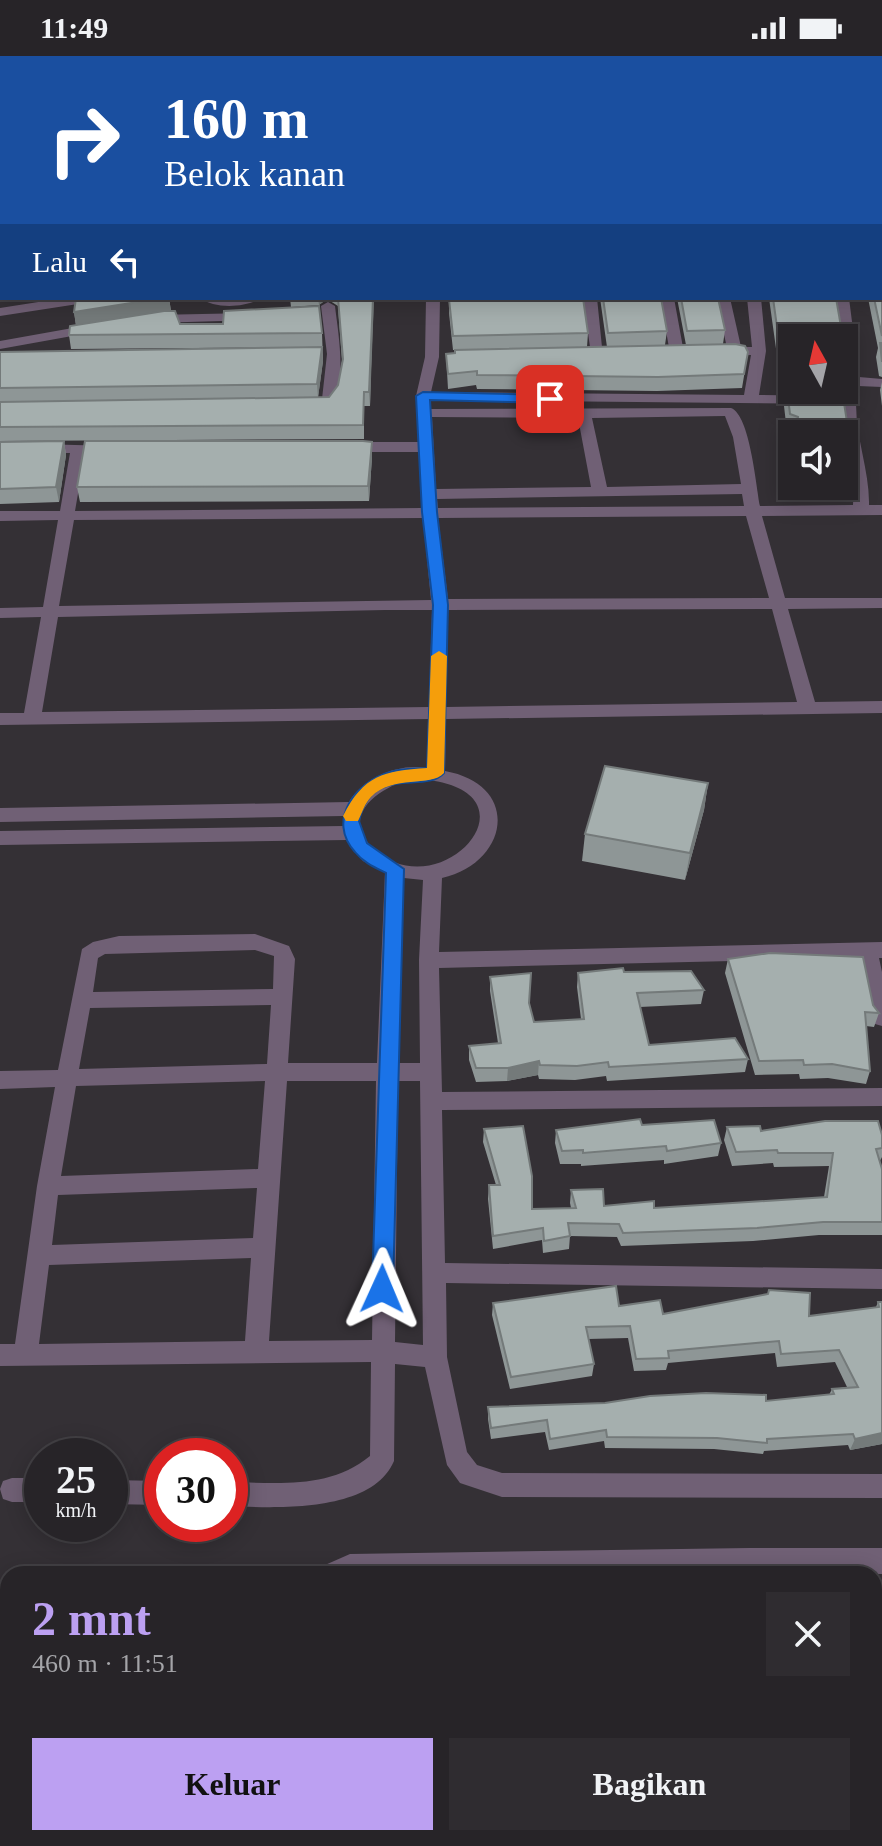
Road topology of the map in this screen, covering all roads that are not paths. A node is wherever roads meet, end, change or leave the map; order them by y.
1 (66, 300) edge
2 (212, 300) edge
3 (236, 300) edge
4 (433, 300) edge
5 (590, 300) edge
6 (668, 300) edge
7 (723, 300) edge
8 (754, 300) edge
9 (842, 300) edge
10 (324, 310) dead end
11 (0, 312) edge
12 (272, 316) edge
13 (144, 320) edge
14 (845, 324) edge
15 (105, 326) edge
16 (0, 345) edge
17 (759, 351) junction
18 (735, 352) junction
19 (661, 353) edge
20 (691, 353) junction
21 (598, 354) junction
22 (614, 354) edge
23 (582, 355) edge
24 (0, 357) edge
25 (29, 357) edge
26 (858, 381) edge
27 (882, 383) edge
28 (751, 397) junction
29 (778, 398) edge
30 (423, 404) junction
31 (299, 407) edge
32 (584, 414) junction
33 (330, 447) edge
34 (424, 447) junction
35 (0, 448) edge
36 (78, 449) junction
37 (125, 449) edge
38 (858, 472) edge
39 (858, 486) edge
40 (862, 486) junction
41 (747, 489) junction
42 (600, 491) junction
43 (430, 494) junction
44 (861, 510) junction
45 (882, 510) edge
46 (430, 512) junction
47 (753, 512) junction
48 (66, 515) junction
49 (0, 516) edge
50 (882, 603) edge
51 (781, 604) junction
52 (440, 605) junction
53 (50, 611) junction
54 (0, 613) edge
55 (807, 706) junction
56 (882, 707) edge
57 (437, 712) junction
58 (0, 719) edge
59 (32, 719) junction
60 (436, 773) junction
61 (353, 809) junction
62 (1, 820) edge
63 (353, 833) junction
64 (0, 838) edge
65 (395, 869) junction
66 (433, 871) junction
67 (874, 950) edge
68 (429, 960) junction
69 (281, 997) junction
70 (82, 1000) junction
71 (882, 1018) edge
72 (276, 1072) junction
73 (432, 1072) junction
74 (387, 1074) junction
75 (66, 1078) junction
76 (0, 1080) edge
77 (882, 1097) edge
78 (431, 1101) junction
79 (270, 1178) junction
80 (48, 1186) junction
81 (265, 1248) junction
82 (39, 1255) junction
83 (432, 1273) junction
84 (882, 1279) edge
85 (381, 1351) junction
86 (256, 1352) junction
87 (0, 1355) edge
88 (25, 1356) junction
89 (435, 1357) junction
90 (882, 1486) edge
91 (12, 1490) dead end
92 (24, 1490) edge
93 (248, 1495) edge
94 (882, 1561) edge
95 (772, 1566) edge

1 - 11 street
2 - 3 street
4 - 30 street
5 - 21 street
6 - 20 street
7 - 18 street
8 - 17 street
9 - 14 street
10 - 31 street
12 - 13 street
15 - 16 street
17 - 18 street
17 - 28 street
18 - 20 street
19 - 20 street
21 - 22 street
21 - 23 street
24 - 25 street
26 - 27 street
28 - 29 street
28 - 30 street
30 - 32 street
30 - 34 street
32 - 41 street
32 - 42 street
33 - 34 street
34 - 43 street
35 - 36 street
36 - 37 street
36 - 48 street
38 - 40 street
39 - 40 street
40 - 44 street
41 - 42 street
41 - 47 street
42 - 43 street
43 - 46 street
44 - 45 street
44 - 47 street
46 - 47 street
46 - 48 street
46 - 52 street
47 - 51 street
48 - 49 street
48 - 53 street
50 - 51 street
51 - 52 street
51 - 55 street
52 - 53 street
52 - 57 street
53 - 54 street
53 - 59 street
55 - 56 street
55 - 57 street
57 - 59 street
57 - 60 street
58 - 59 street
60 - 61 street
60 - 66 street
61 - 62 street
61 - 63 street
63 - 64 street
63 - 65 street
65 - 66 street
65 - 74 street
66 - 68 street
67 - 68 street
67 - 71 street
68 - 73 street
69 - 70 street
69 - 70 street
69 - 72 street
70 - 75 street
72 - 74 street
72 - 75 street
72 - 79 street
73 - 74 street
73 - 78 street
74 - 85 street
75 - 76 street
75 - 80 street
77 - 78 street
78 - 83 street
79 - 80 street
79 - 81 street
80 - 82 street
81 - 82 street
81 - 86 street
82 - 88 street
83 - 84 street
83 - 89 street
85 - 86 street
85 - 89 street
85 - 93 street
86 - 88 street
87 - 88 street
89 - 90 street
91 - 92 street
94 - 95 street

